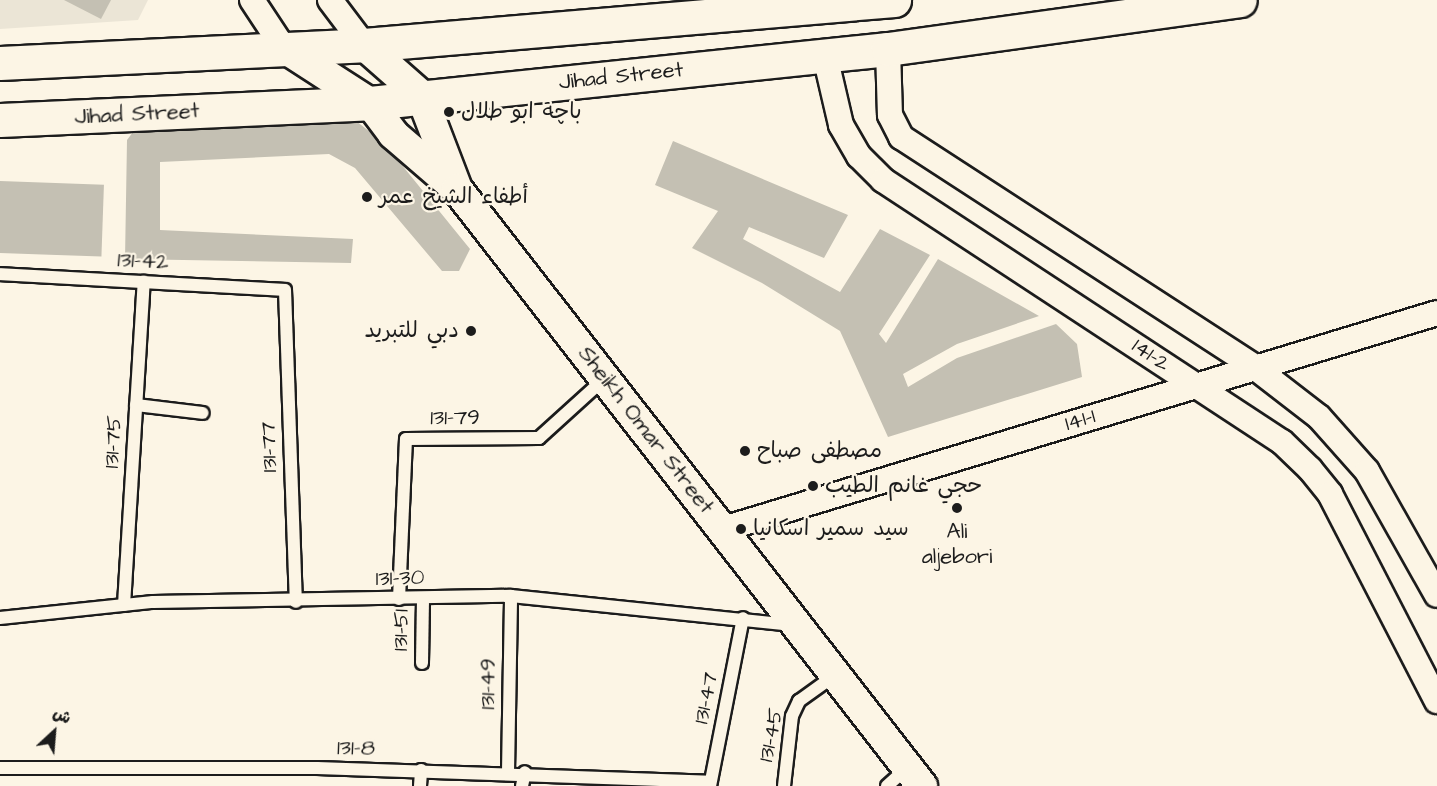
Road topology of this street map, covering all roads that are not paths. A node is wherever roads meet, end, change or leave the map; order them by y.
1 (252, 0) edge
2 (330, 0) edge
3 (894, 0) edge
4 (1239, 0) edge
5 (364, 45) junction
6 (283, 48) junction
7 (888, 49) junction
8 (825, 56) junction
9 (0, 63) edge
10 (421, 95) junction
11 (370, 103) junction
12 (0, 120) edge
13 (457, 189) junction
14 (0, 274) edge
15 (144, 282) junction
16 (285, 290) joint
17 (1437, 313) edge
18 (1253, 366) junction
19 (605, 378) junction
20 (1194, 385) junction
21 (136, 405) junction
22 (203, 412) dead end
23 (723, 529) junction
24 (1437, 595) edge
25 (511, 596) junction
26 (399, 599) junction
27 (423, 599) junction
28 (296, 602) junction
29 (124, 605) junction
30 (0, 618) edge
31 (743, 618) junction
32 (800, 627) junction
33 (422, 663) dead end
34 (836, 674) junction
35 (1437, 701) edge
36 (0, 768) edge
37 (421, 770) junction
38 (508, 772) junction
39 (525, 772) junction
40 (906, 780) edge
41 (609, 781) edge
42 (710, 784) edge
43 (420, 786) edge
44 (522, 786) edge
45 (784, 786) edge

1 - 6 street
2 - 5 street
3 - 5 main road
4 - 7 main road, Jihad Street
5 - 6 main road
5 - 10 street, Sheikh Omar Street
6 - 9 main road
6 - 11 street, Sheikh Omar Street
7 - 8 main road, Jihad Street
7 - 18 street, 141-2
8 - 10 main road, Jihad Street
8 - 20 street, 141-2
10 - 11 main road, Jihad Street
10 - 13 street, Sheikh Omar Street
11 - 12 main road, Jihad Street
11 - 13 street, Sheikh Omar Street
13 - 19 street, Sheikh Omar Street
14 - 15 lane, 131-42
15 - 16 lane, 131-42
15 - 21 lane, 131-75
16 - 28 lane, 131-77
17 - 18 street, 141-1
18 - 20 street, 141-1
18 - 24 street, 141-2
19 - 23 street, Sheikh Omar Street
19 - 26 lane, 131-79
20 - 23 street, 141-1
20 - 35 street, 141-2
21 - 22 lane
21 - 29 lane, 131-75
23 - 32 street, Sheikh Omar Street
25 - 27 lane, 131-30
25 - 31 lane, 131-30
25 - 38 lane, 131-49
26 - 27 lane, 131-30
26 - 28 lane, 131-30
27 - 33 lane, 131-51
28 - 29 lane, 131-30
29 - 30 lane, 131-30
31 - 32 lane, 131-30
31 - 42 lane, 131-47
32 - 34 street, Sheikh Omar Street
34 - 40 street, Sheikh Omar Street
34 - 45 lane, 131-45
36 - 37 lane, 131-8
37 - 38 lane, 131-8
37 - 43 lane
38 - 39 lane, 131-8
39 - 41 lane, 131-8
39 - 44 lane
41 - 42 lane, 131-8

